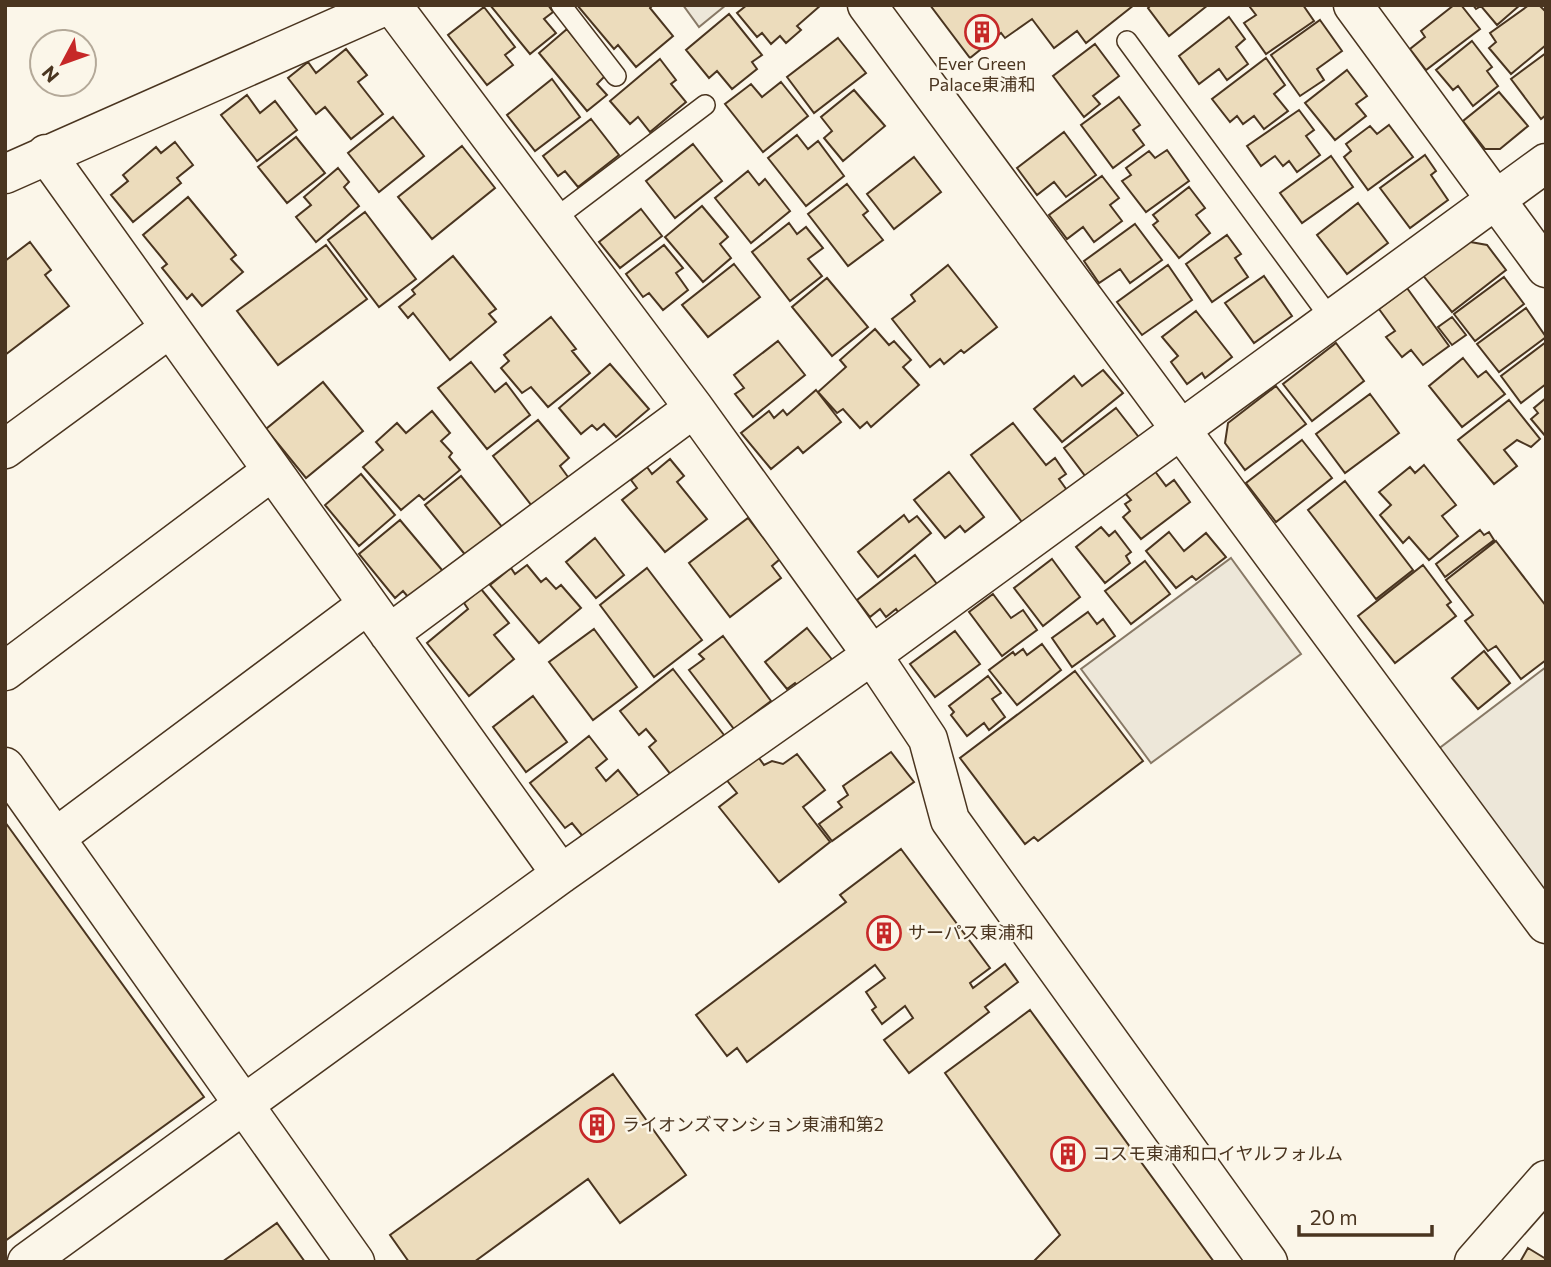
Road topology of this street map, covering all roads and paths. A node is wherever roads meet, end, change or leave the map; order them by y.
1 (389, 5) edge
2 (561, 5) edge
3 (867, 5) edge
4 (1353, 5) edge
5 (1127, 41) dead end
6 (616, 76) dead end
7 (705, 105) dead end
8 (46, 154) junction
9 (1546, 163) edge
10 (5, 174) edge
11 (1496, 201) junction
12 (553, 220) junction
13 (1546, 268) edge
14 (1331, 319) junction
15 (170, 328) junction
16 (694, 408) junction
17 (1180, 427) junction
18 (5, 449) edge
19 (272, 471) junction
20 (378, 619) junction
21 (872, 655) junction
22 (5, 671) edge
23 (5, 767) edge
24 (55, 838) junction
25 (561, 874) junction
26 (1546, 924) edge
27 (243, 1103) junction
28 (1546, 1180) edge
29 (27, 1262) edge
30 (355, 1262) edge
31 (1268, 1262) edge
32 (1474, 1262) edge

1 - 8 street
1 - 12 street
2 - 6 lane
3 - 17 street
4 - 11 street
5 - 14 lane
7 - 12 lane
8 - 10 street
8 - 15 street
9 - 11 street
11 - 13 street
11 - 14 street
12 - 16 street
14 - 17 street
15 - 18 street
15 - 19 street
16 - 20 street
16 - 21 street
17 - 21 street
17 - 26 street
19 - 20 street
19 - 22 street
20 - 24 street
20 - 25 street
21 - 25 street
21 - 31 street
23 - 24 street
24 - 27 street
25 - 27 street
27 - 29 street
27 - 30 street
28 - 32 street

